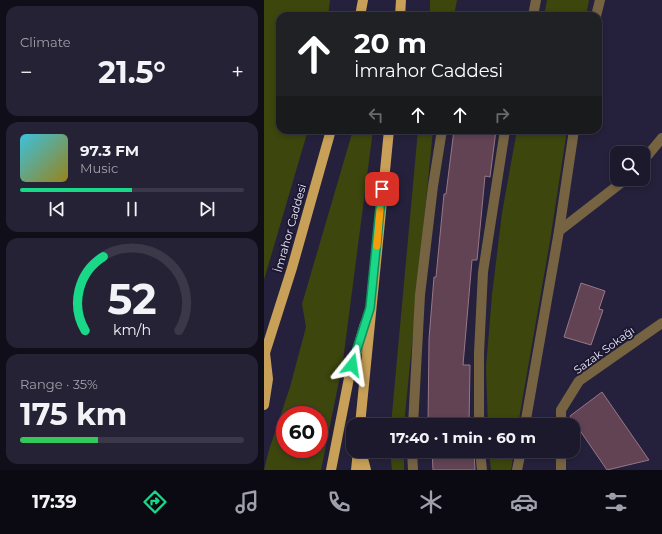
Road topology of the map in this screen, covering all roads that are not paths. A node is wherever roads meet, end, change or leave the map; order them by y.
1 (364, 0) edge
2 (401, 0) edge
3 (536, 0) edge
4 (600, 0) edge
5 (361, 12) edge
6 (400, 12) edge
7 (534, 12) edge
8 (597, 12) edge
9 (330, 134) edge
10 (389, 134) edge
11 (441, 134) edge
12 (504, 134) edge
13 (573, 134) edge
14 (662, 138) edge
15 (650, 153) edge
16 (617, 186) edge
17 (559, 231) junction
18 (370, 308) junction
19 (662, 323) edge
20 (264, 355) edge
21 (264, 406) edge
22 (361, 418) edge
23 (413, 418) edge
24 (479, 418) edge
25 (526, 418) edge
26 (561, 418) edge
27 (358, 458) edge
28 (362, 458) edge
29 (412, 458) edge
30 (481, 458) edge
31 (520, 458) edge
32 (561, 458) edge
33 (331, 470) edge
34 (356, 470) edge
35 (366, 470) edge
36 (413, 470) edge
37 (482, 470) edge
38 (517, 470) edge
39 (561, 470) edge

1 - 5 main road
2 - 6 main road
3 - 7 street
4 - 8 street
9 - 20 main road, İmrahor Caddesi
10 - 18 main road
11 - 23 street
12 - 24 street
13 - 17 street
14 - 15 street
16 - 17 street
17 - 25 street
18 - 22 main road
18 - 33 main road
19 - 26 street, Sazak Sokağı
20 - 21 main road
27 - 34 main road
28 - 35 main road
29 - 36 street
30 - 37 street
31 - 38 street
32 - 39 street

